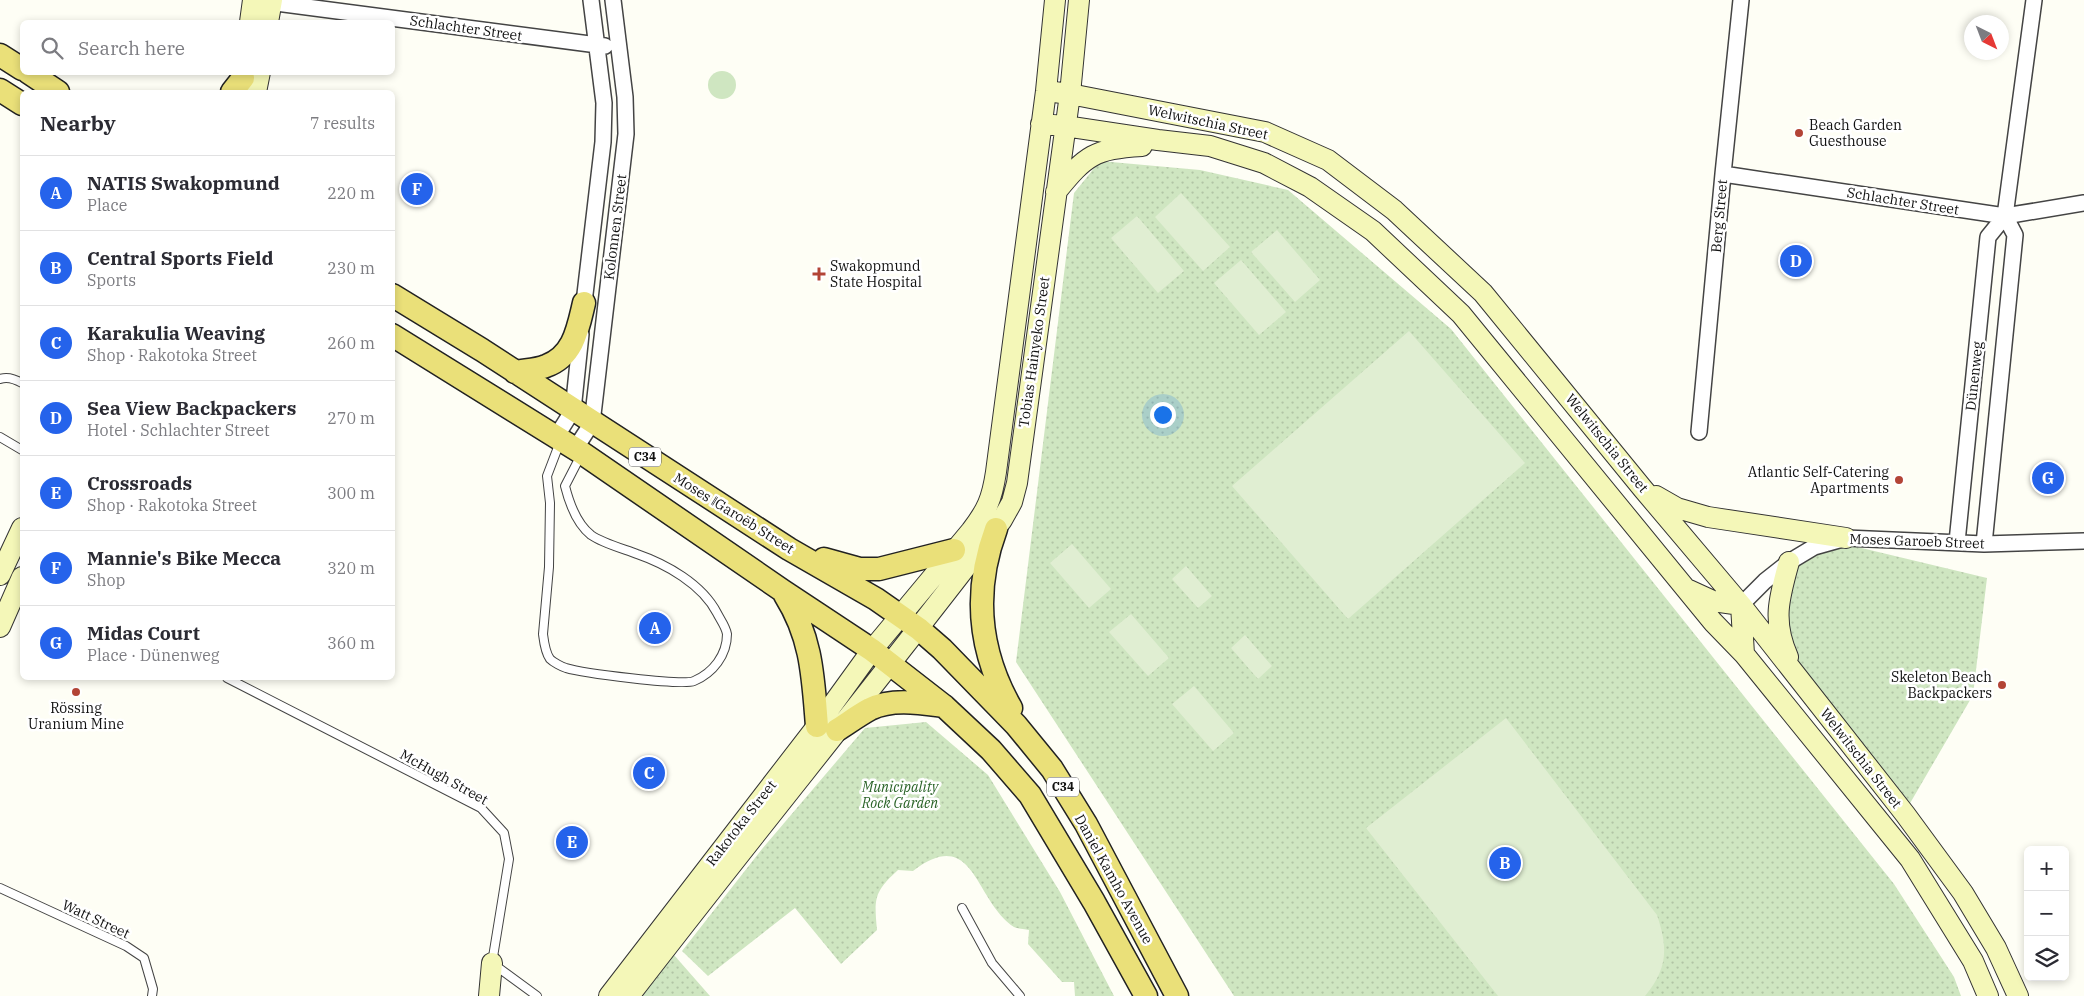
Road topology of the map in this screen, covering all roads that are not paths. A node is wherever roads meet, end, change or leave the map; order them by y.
1 (263, 0) edge
2 (591, 0) edge
3 (612, 0) edge
4 (1055, 0) edge
5 (1079, 0) edge
6 (1741, 0) edge
7 (2034, 0) edge
8 (251, 20) edge
9 (268, 20) edge
10 (597, 45) junction
11 (619, 49) junction
12 (0, 55) edge
13 (20, 68) edge
14 (32, 75) edge
15 (0, 90) edge
16 (55, 90) edge
17 (1046, 91) junction
18 (1070, 94) junction
19 (20, 103) edge
20 (1041, 124) junction
21 (1065, 126) junction
22 (1158, 140) junction
23 (1723, 174) junction
24 (1056, 192) junction
25 (2084, 204) edge
26 (2005, 216) junction
27 (395, 297) edge
28 (584, 303) junction
29 (395, 337) edge
30 (516, 372) junction
31 (0, 379) edge
32 (20, 382) edge
33 (573, 410) junction
34 (592, 423) junction
35 (1699, 432) dead end
36 (0, 437) edge
37 (568, 445) junction
38 (20, 449) edge
39 (1643, 489) junction
40 (996, 529) junction
41 (20, 534) edge
42 (1846, 538) junction
43 (2084, 541) edge
44 (1957, 542) junction
45 (1984, 544) junction
46 (789, 549) junction
47 (954, 550) junction
48 (1789, 562) junction
49 (9, 570) edge
50 (20, 582) edge
51 (1687, 589) junction
52 (783, 591) junction
53 (1741, 605) junction
54 (900, 616) junction
55 (0, 627) edge
56 (919, 629) junction
57 (872, 650) junction
58 (1744, 654) junction
59 (891, 664) junction
60 (1797, 678) junction
61 (231, 680) edge
62 (944, 706) junction
63 (827, 728) junction
64 (1029, 740) junction
65 (0, 888) edge
66 (962, 908) dead end
67 (492, 963) junction
68 (152, 996) edge
69 (489, 996) edge
70 (537, 996) edge
71 (609, 996) edge
72 (629, 996) edge
73 (1020, 996) edge
74 (1146, 996) edge
75 (1177, 996) edge
76 (1988, 996) edge
77 (2018, 996) edge

1 - 8 street
1 - 9 street
1 - 10 street, Schlachter Street
2 - 10 street, Kolonnen Street
3 - 11 street, Kolonnen Street
4 - 17 street, Tobias Hainyeko Street
5 - 18 street, Tobias Hainyeko Street
6 - 23 street, Berg Street
7 - 26 street
10 - 11 street, Schlachter Street
10 - 28 street, Kolonnen Street
11 - 34 street, Kolonnen Street
12 - 13 main road
14 - 16 main road
15 - 19 main road
17 - 18 street, Welwitschia Street
17 - 20 street, Tobias Hainyeko Street
18 - 21 street, Tobias Hainyeko Street
18 - 39 street, Welwitschia Street
20 - 21 street, Welwitschia Street
20 - 47 street, Tobias Hainyeko Street
21 - 22 street, Welwitschia Street
21 - 24 street, Tobias Hainyeko Street
22 - 24 street
22 - 51 street, Welwitschia Street
23 - 26 street, Schlachter Street
23 - 35 street, Berg Street
24 - 40 street, Tobias Hainyeko Street
25 - 26 street, Schlachter Street
26 - 44 street, Dünenweg
26 - 45 street, Dünenweg
27 - 30 main road, Moses ǁGaroëb Street / C34
28 - 30 main road
28 - 33 street, Kolonnen Street
29 - 37 main road, C34
30 - 33 main road, Moses ǁGaroëb Street / C34
31 - 32 lane
33 - 34 main road, Moses ǁGaroëb Street / C34
33 - 37 street, Kolonnen Street
34 - 37 street, Kolonnen Street
34 - 46 main road, Moses ǁGaroëb Street / C34
36 - 38 lane
37 - 37 lane
37 - 52 main road, C34
39 - 42 street
39 - 53 street, Welwitschia Street
40 - 56 street, Tobias Hainyeko Street
40 - 64 main road
41 - 49 street
42 - 44 street, Moses Garoeb Street
42 - 48 street, Moses Garoeb Street
43 - 45 street, Moses Garoeb Street
44 - 45 street, Moses Garoeb Street
46 - 47 main road
46 - 54 main road, Moses ǁGaroëb Street / C34
47 - 54 street, Tobias Hainyeko Street
48 - 53 street, Moses Garoeb Street
48 - 60 street
50 - 55 street
51 - 53 street
51 - 58 street, Welwitschia Street
52 - 57 main road, C34
52 - 63 main road
53 - 58 street
53 - 60 street, Welwitschia Street
54 - 56 main road, Daniel Kamho Avenue / C34
54 - 57 street, Tobias Hainyeko Street
56 - 59 street, Tobias Hainyeko Street
56 - 64 main road, Daniel Kamho Avenue / C34
57 - 59 main road, C34
57 - 63 street, Rakotoka Street
58 - 76 street, Welwitschia Street
59 - 62 main road, Daniel Kamho Avenue / C34
59 - 63 street, Rakotoka Street
60 - 77 street, Welwitschia Street
61 - 67 lane, McHugh Street
62 - 63 main road
62 - 74 main road, Daniel Kamho Avenue / C34
63 - 71 street, Rakotoka Street
63 - 72 street, Rakotoka Street
64 - 75 main road, Daniel Kamho Avenue / C34
65 - 68 lane, Watt Street
66 - 73 lane
67 - 69 street
67 - 70 lane

